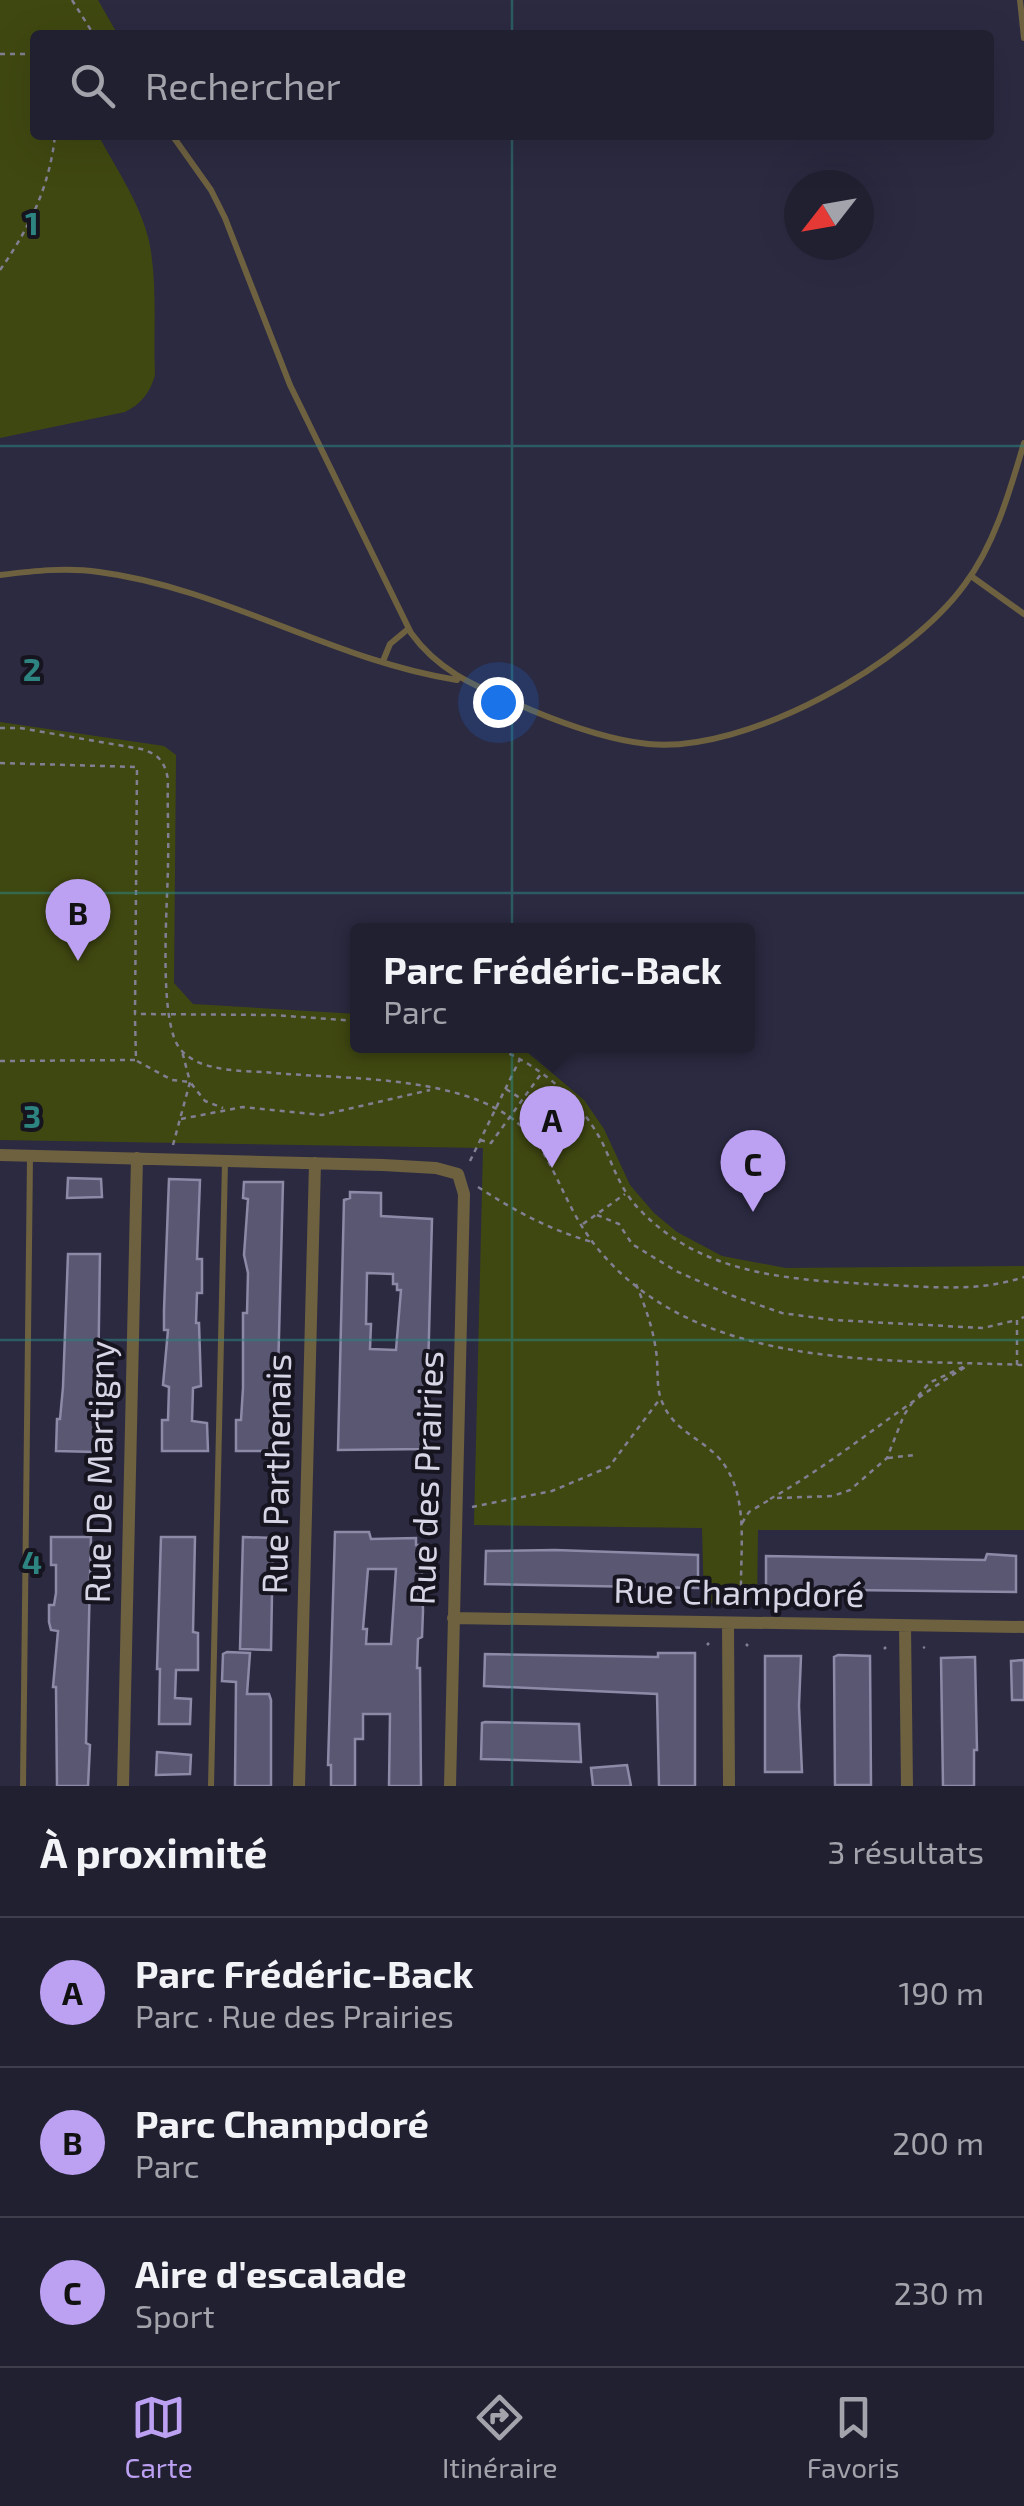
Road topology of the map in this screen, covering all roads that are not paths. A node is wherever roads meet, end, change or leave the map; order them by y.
1 (1020, 0) edge
2 (1024, 38) edge
3 (176, 140) edge
4 (1024, 444) edge
5 (0, 575) edge
6 (970, 576) junction
7 (1024, 614) edge
8 (408, 629) junction
9 (382, 661) junction
10 (462, 681) junction
11 (0, 1155) edge
12 (30, 1155) junction
13 (137, 1158) junction
14 (226, 1161) junction
15 (315, 1162) junction
16 (453, 1618) junction
17 (728, 1624) junction
18 (904, 1626) junction
19 (1024, 1627) edge
20 (22, 1786) edge
21 (124, 1786) edge
22 (212, 1786) edge
23 (300, 1786) edge
24 (450, 1786) edge
25 (729, 1786) edge
26 (907, 1786) edge

1 - 2 lane
3 - 8 lane
4 - 6 lane
5 - 9 lane
6 - 7 lane
6 - 10 lane
8 - 9 lane
8 - 10 lane
9 - 10 lane
11 - 12 street
12 - 13 street
12 - 20 lane
13 - 14 street
13 - 21 street, Rue De Martigny
14 - 15 street
14 - 22 lane
15 - 16 street, Rue des Prairies
15 - 23 street, Rue Parthenais
16 - 17 street, Rue Champdoré
16 - 24 street, Rue des Prairies
17 - 18 street, Rue Champdoré
17 - 25 street
18 - 19 street, Rue Champdoré
18 - 26 street

